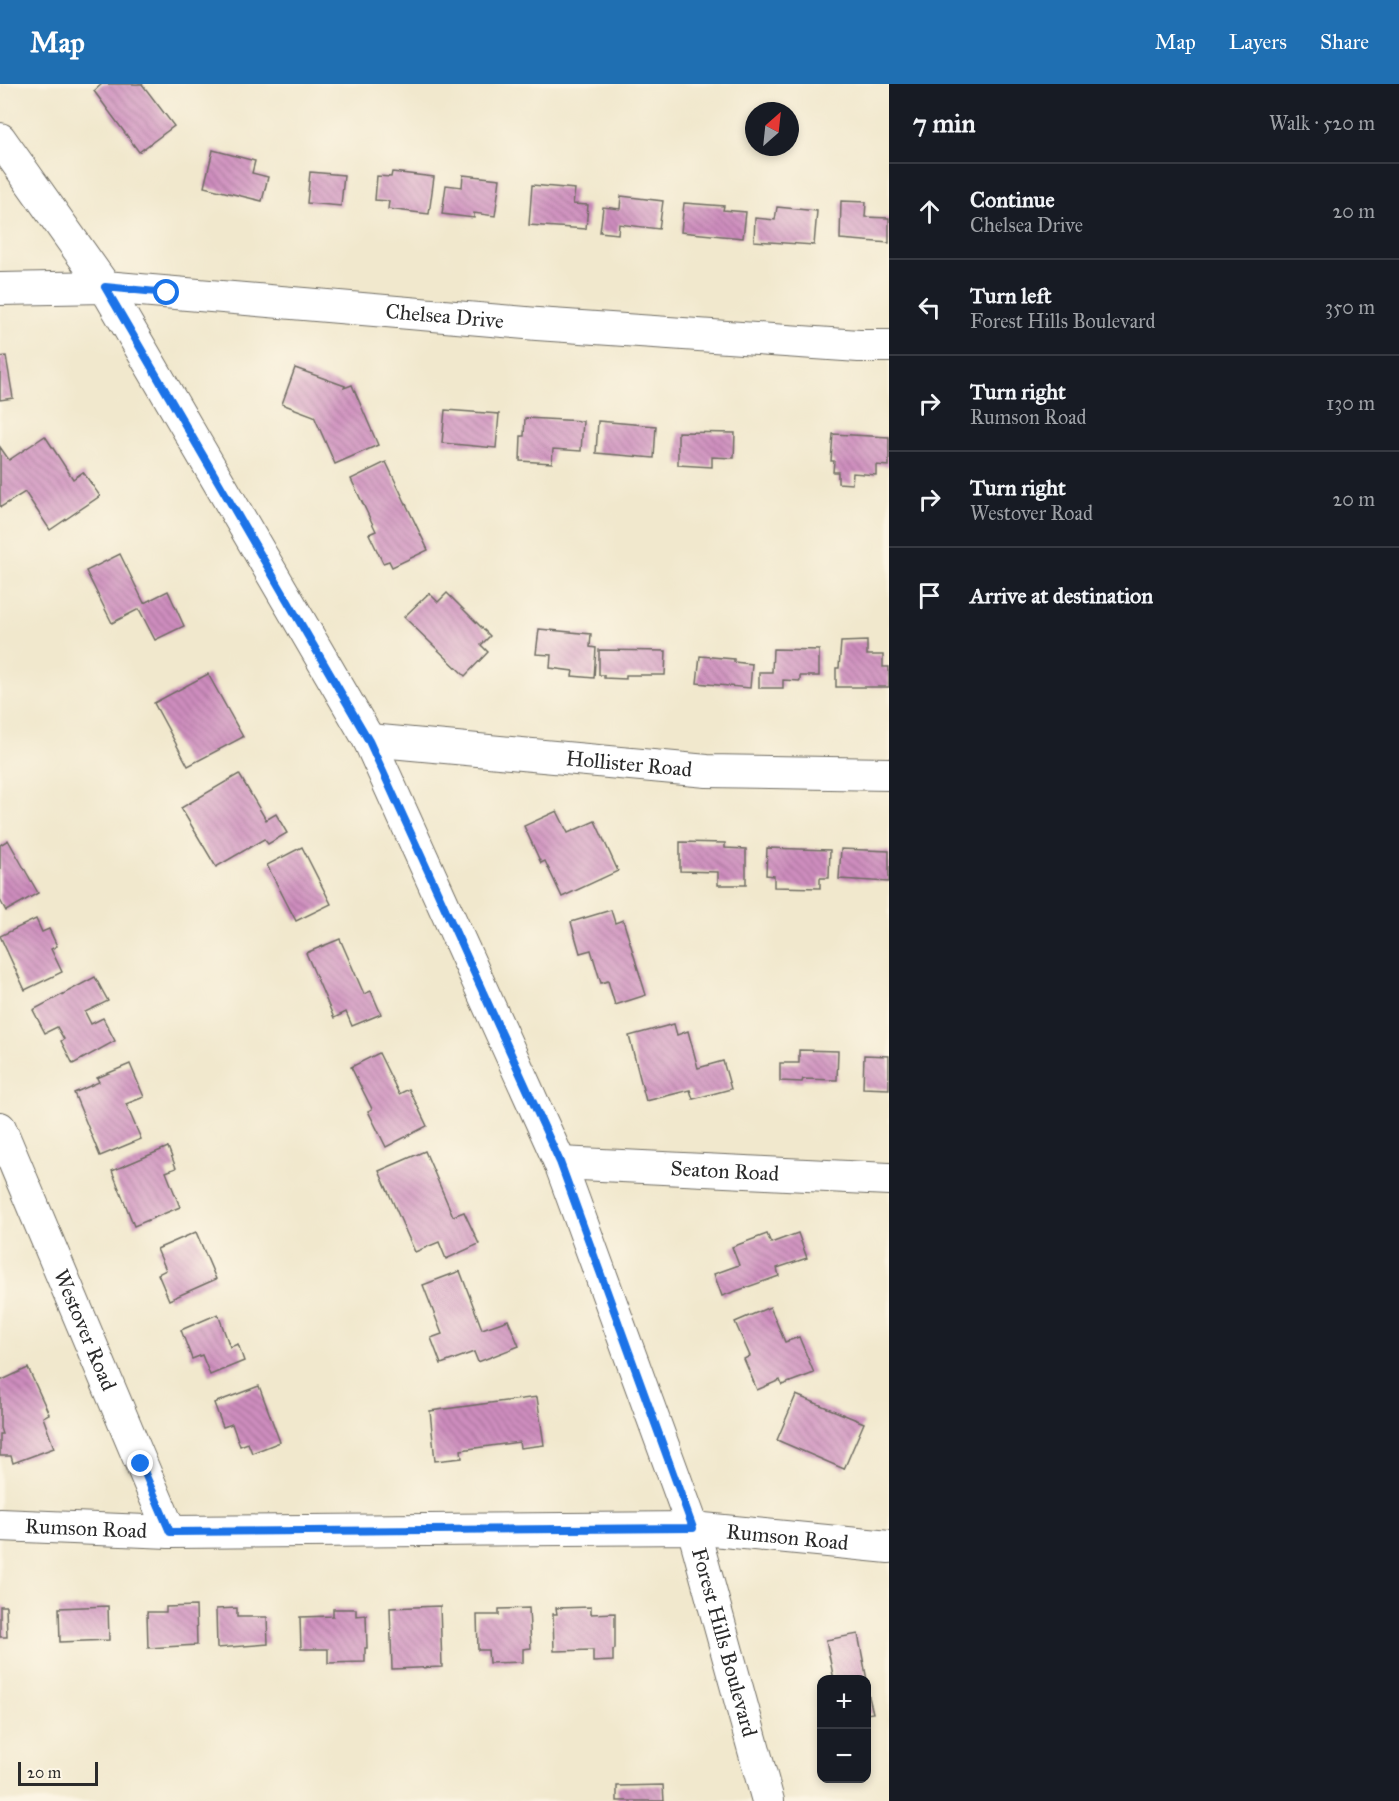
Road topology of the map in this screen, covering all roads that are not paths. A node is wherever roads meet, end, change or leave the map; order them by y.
1 (0, 139) edge
2 (105, 287) junction
3 (0, 289) edge
4 (889, 346) edge
5 (369, 741) junction
6 (889, 774) edge
7 (0, 1128) edge
8 (560, 1162) junction
9 (889, 1179) edge
10 (0, 1525) edge
11 (693, 1528) junction
12 (170, 1532) junction
13 (889, 1547) edge
14 (768, 1801) edge

1 - 2 street, Forest Hills Boulevard
2 - 3 street, Chelsea Drive
2 - 4 street, Chelsea Drive
2 - 5 street, Forest Hills Boulevard
5 - 6 street, Hollister Road
5 - 8 street, Forest Hills Boulevard
7 - 12 street, Westover Road
8 - 9 street, Seaton Road
8 - 11 street, Forest Hills Boulevard
10 - 12 street, Rumson Road
11 - 12 street, Rumson Road
11 - 13 street, Rumson Road
11 - 14 street, Forest Hills Boulevard

